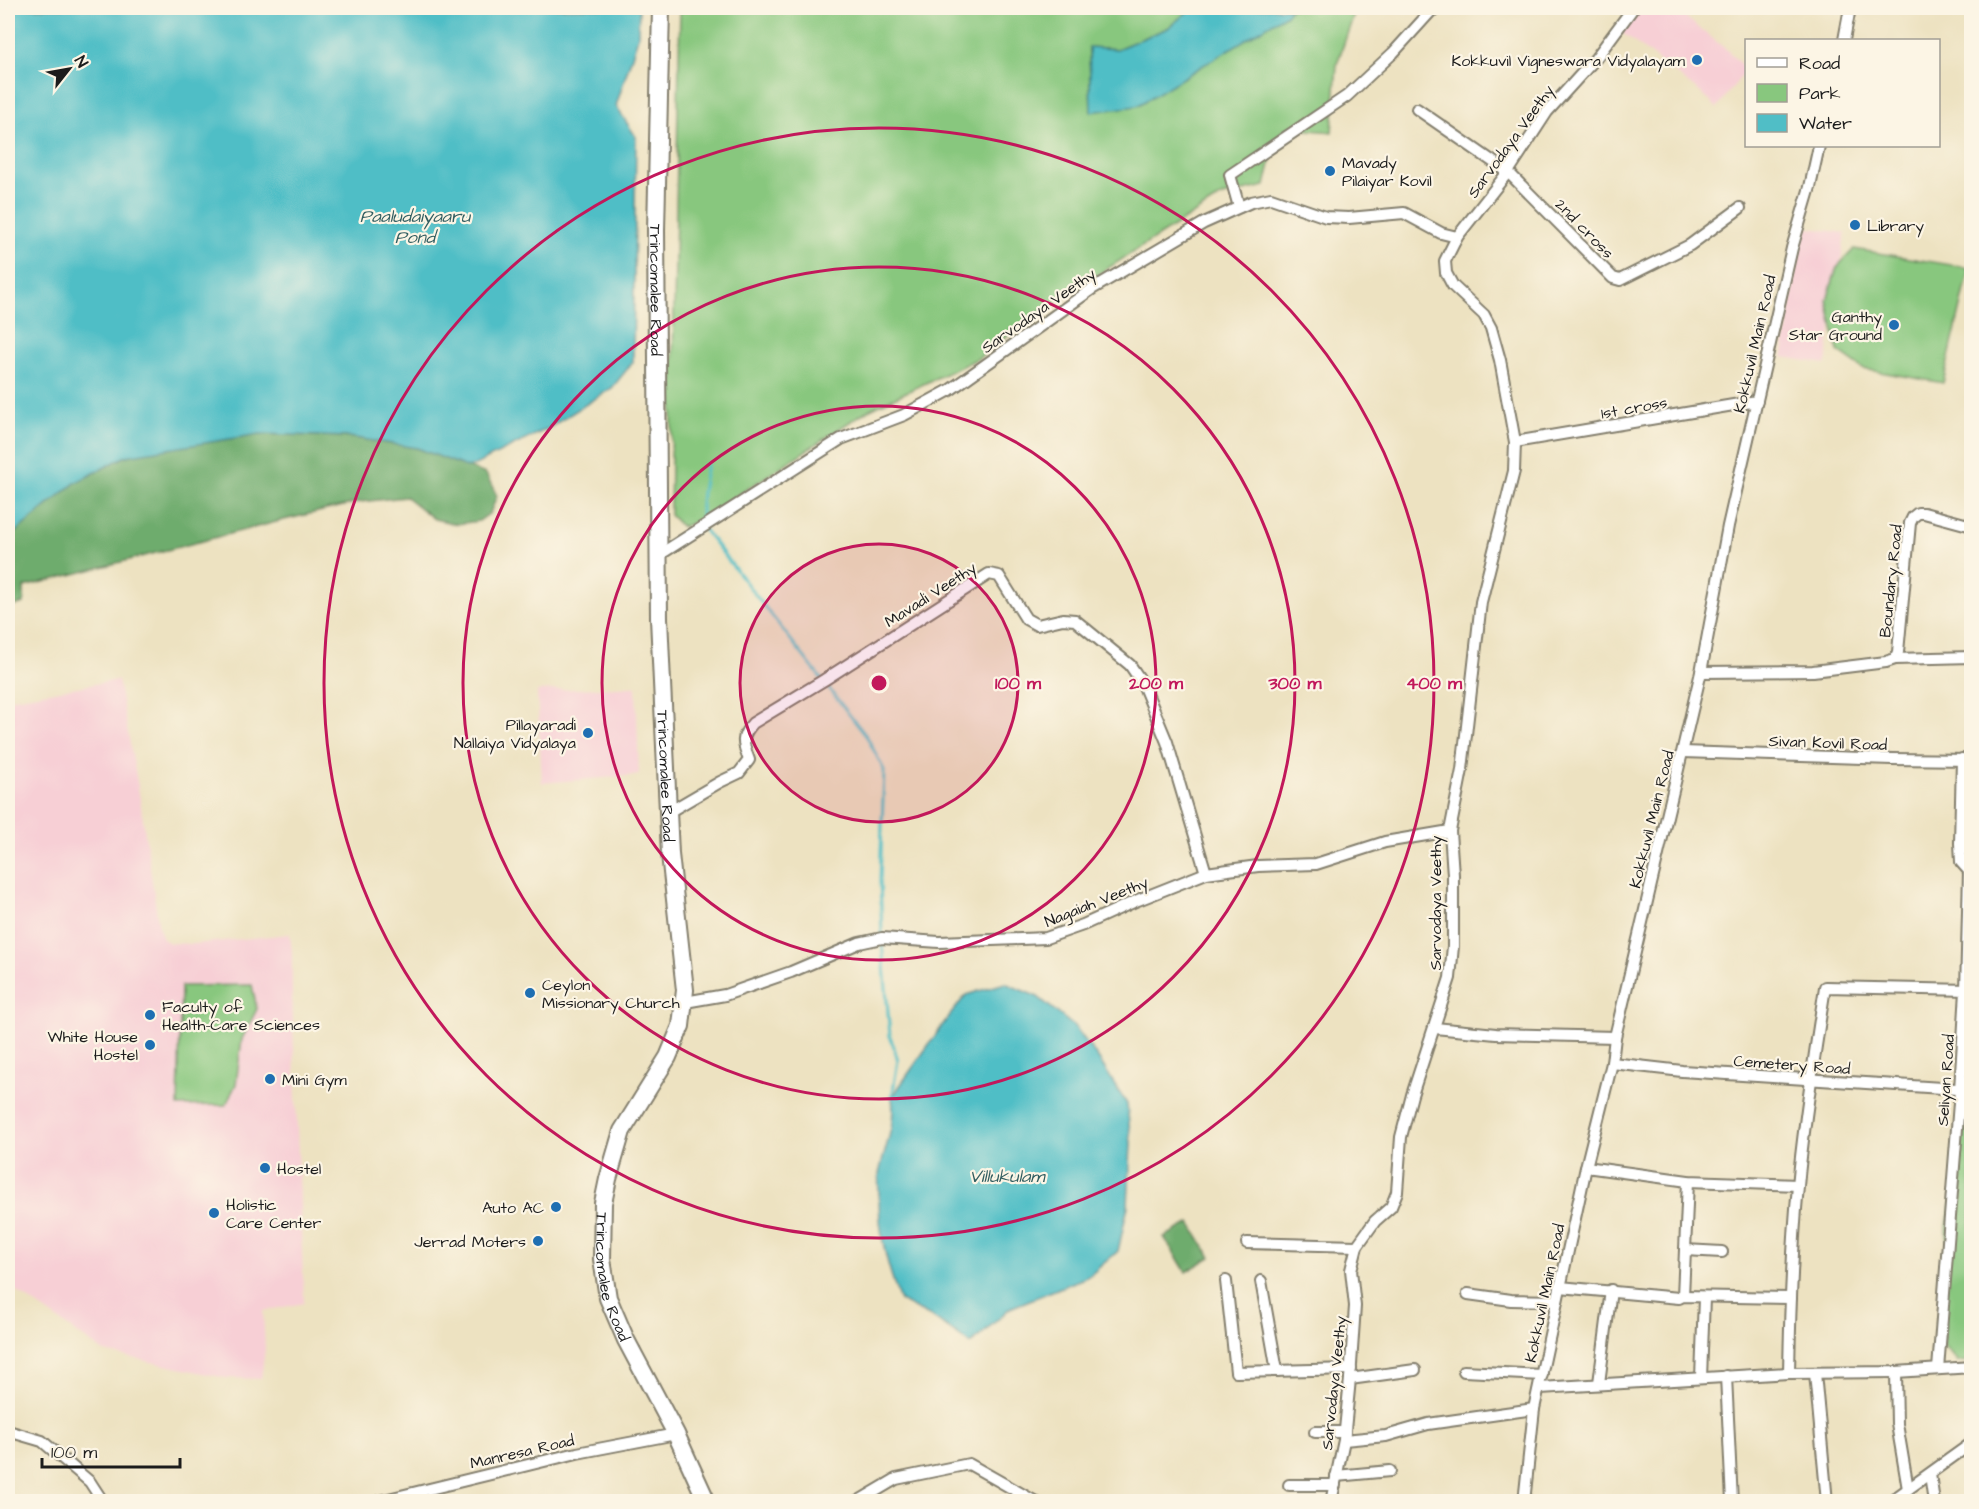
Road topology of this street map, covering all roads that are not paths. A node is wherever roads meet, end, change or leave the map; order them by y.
1 (661, 8) edge
2 (1443, 8) edge
3 (1633, 8) edge
4 (1850, 8) edge
5 (1844, 39) edge
6 (1418, 109) dead end
7 (1819, 147) edge
8 (1508, 172) junction
9 (1239, 207) junction
10 (1740, 208) dead end
11 (1457, 237) junction
12 (1757, 401) junction
13 (1515, 442) junction
14 (1971, 526) edge
15 (659, 555) junction
16 (1971, 657) edge
17 (1895, 658) junction
18 (1701, 672) junction
19 (1683, 752) junction
20 (1966, 759) edge
21 (667, 813) junction
22 (1450, 831) junction
23 (1206, 873) junction
24 (1970, 901) edge
25 (1969, 991) edge
26 (685, 1002) junction
27 (1435, 1028) junction
28 (1615, 1037) junction
29 (1612, 1063) junction
30 (1810, 1080) junction
31 (1966, 1090) edge
32 (1586, 1167) junction
33 (1688, 1181) junction
34 (1798, 1185) junction
35 (1247, 1243) dead end
36 (1357, 1246) junction
37 (1685, 1250) junction
38 (1722, 1252) dead end
39 (1226, 1281) dead end
40 (1261, 1281) dead end
41 (1560, 1287) junction
42 (1611, 1290) junction
43 (1468, 1294) dead end
44 (1683, 1296) junction
45 (1704, 1298) junction
46 (1791, 1298) junction
47 (1557, 1301) junction
48 (1971, 1367) edge
49 (1938, 1369) junction
50 (1415, 1370) dead end
51 (1277, 1371) junction
52 (1464, 1371) dead end
53 (1896, 1372) junction
54 (1789, 1373) junction
55 (1815, 1373) junction
56 (1351, 1374) junction
57 (1542, 1375) junction
58 (1726, 1376) junction
59 (1701, 1378) junction
60 (1599, 1383) junction
61 (1540, 1388) junction
62 (1534, 1410) junction
63 (8, 1431) edge
64 (1315, 1432) dead end
65 (676, 1434) junction
66 (1345, 1436) junction
67 (1971, 1443) edge
68 (1390, 1471) dead end
69 (1930, 1474) junction
70 (1335, 1481) junction
71 (1289, 1485) dead end
72 (1908, 1489) junction
73 (103, 1502) edge
74 (375, 1502) edge
75 (707, 1502) edge
76 (857, 1502) edge
77 (1036, 1502) edge
78 (1331, 1502) edge
79 (1524, 1502) edge
80 (1732, 1502) edge
81 (1827, 1502) edge
82 (1890, 1502) edge
83 (1934, 1502) edge

1 - 15 highway, Trincomalee Road
2 - 9 street
3 - 8 street, Sarvodaya Veethy
4 - 5 street
6 - 8 street, 2nd cross
7 - 12 street, Kokkuvil Main Road
8 - 10 street, 2nd cross
8 - 11 street, Sarvodaya Veethy
9 - 11 street, Sarvodaya Veethy
9 - 15 street, Sarvodaya Veethy
11 - 13 street, Sarvodaya Veethy
12 - 13 street, 1st cross
12 - 18 street, Kokkuvil Main Road
13 - 22 street, Sarvodaya Veethy
14 - 17 street, Boundary Road
15 - 21 highway, Trincomalee Road
16 - 17 street
17 - 18 street, Boundary Road
18 - 19 street, Kokkuvil Main Road
19 - 20 street, Sivan Kovil Road
19 - 28 street, Kokkuvil Main Road
20 - 24 street, Seliyan Road
21 - 23 street, Mavadi Veethy
21 - 26 highway, Trincomalee Road
22 - 23 street, Nagaiah Veethy
22 - 27 street, Sarvodaya Veethy
23 - 26 street, Nagaiah Veethy
24 - 25 street, Seliyan Road
25 - 30 street
25 - 31 street, Seliyan Road
26 - 65 highway, Trincomalee Road
27 - 28 street
27 - 36 street, Sarvodaya Veethy
28 - 29 street, Kokkuvil Main Road
29 - 30 street, Cemetery Road
29 - 32 street, Kokkuvil Main Road
30 - 31 street, Cemetery Road
30 - 34 street
31 - 49 street, Seliyan Road
32 - 33 street
32 - 41 street, Kokkuvil Main Road
33 - 34 street
33 - 37 street
34 - 46 street
35 - 36 street
36 - 56 street, Sarvodaya Veethy
37 - 38 street
37 - 44 street
39 - 51 street
40 - 51 street
41 - 42 street
41 - 47 street, Kokkuvil Main Road
42 - 44 street
42 - 60 street
43 - 47 street
44 - 45 street
45 - 46 street
45 - 59 street
46 - 54 street
47 - 57 street, Kokkuvil Main Road
48 - 49 street
49 - 53 street
50 - 56 street
51 - 56 street
52 - 57 street
53 - 55 street
53 - 72 street
54 - 55 street
54 - 58 street
55 - 81 street
56 - 66 street, Sarvodaya Veethy
57 - 61 street, Kokkuvil Main Road
58 - 59 street
58 - 80 street
59 - 60 street
60 - 61 street
61 - 62 street, Kokkuvil Main Road
62 - 66 street
62 - 79 street, Kokkuvil Main Road
63 - 73 street
64 - 66 street
65 - 74 street, Manresa Road
65 - 75 highway, Trincomalee Road
66 - 70 street, Sarvodaya Veethy
67 - 69 street
68 - 70 street
69 - 72 street
69 - 83 street
70 - 71 street
70 - 78 street, Sarvodaya Veethy
72 - 82 street
76 - 77 street

